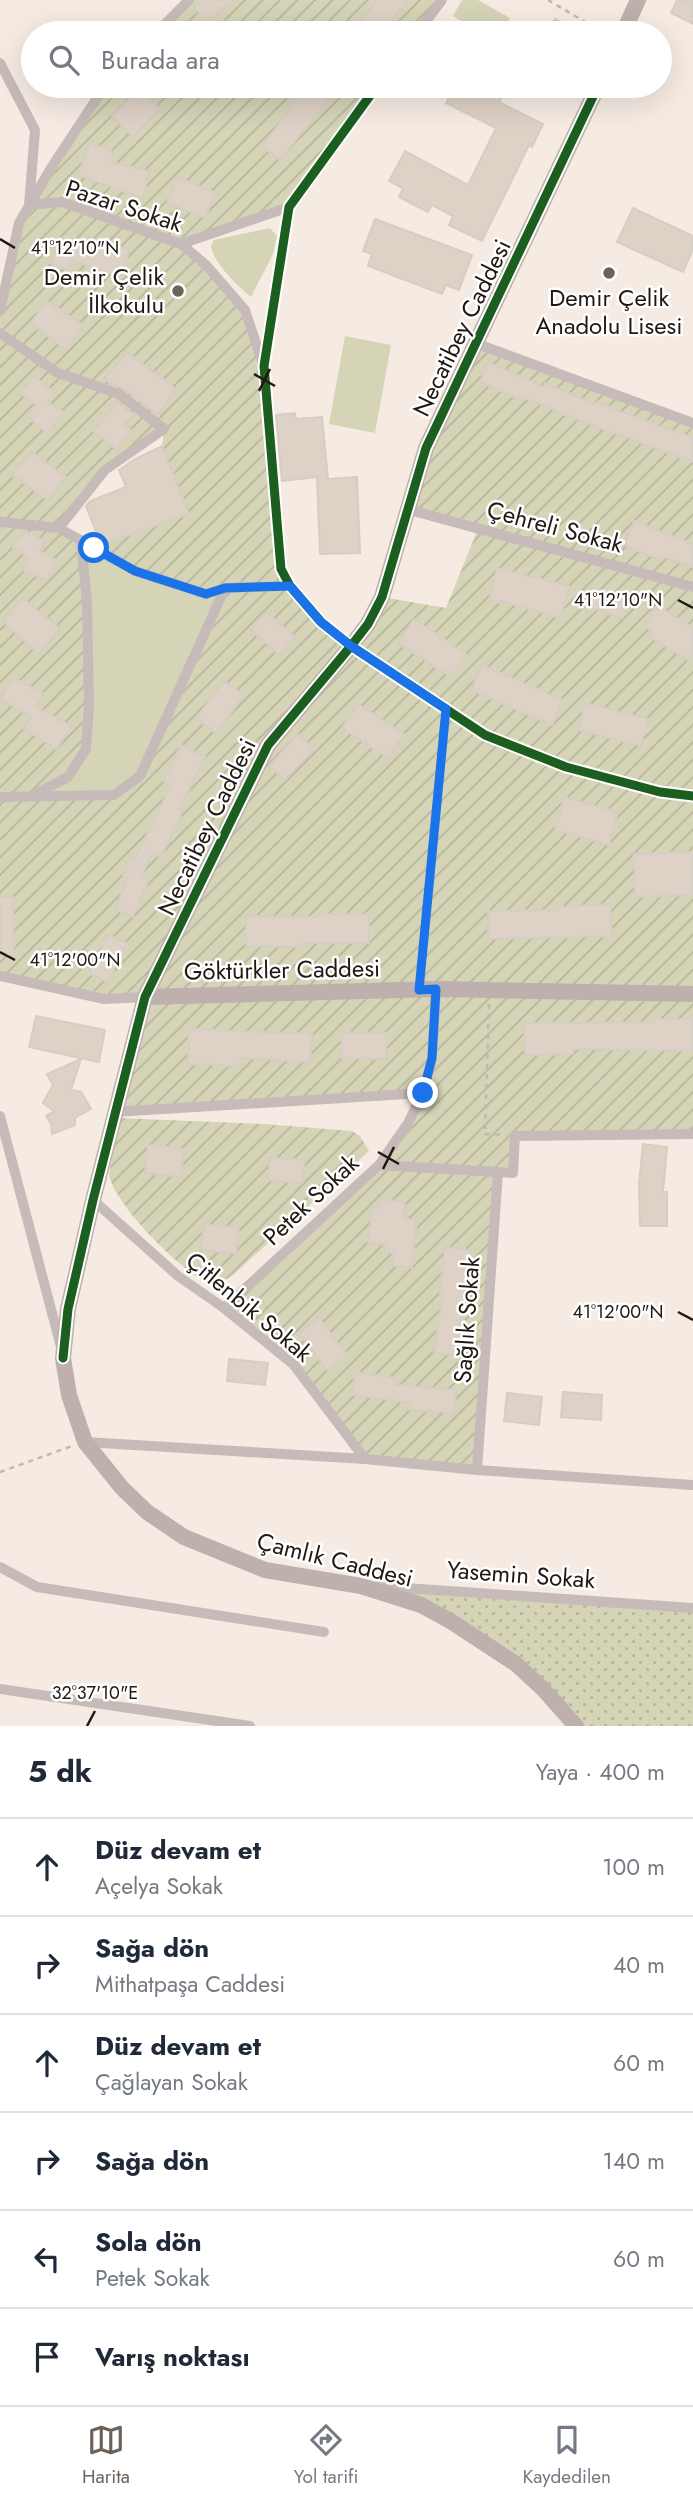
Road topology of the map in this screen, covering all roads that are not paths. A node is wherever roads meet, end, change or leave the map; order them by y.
1 (189, 0) edge
2 (442, 0) edge
3 (638, 0) edge
4 (168, 21) edge
5 (426, 21) edge
6 (628, 21) edge
7 (0, 63) edge
8 (98, 98) edge
9 (368, 98) edge
10 (592, 98) edge
11 (29, 205) junction
12 (289, 207) junction
13 (181, 244) junction
14 (0, 311) edge
15 (0, 333) edge
16 (475, 343) junction
17 (264, 366) junction
18 (693, 423) edge
19 (406, 509) junction
20 (0, 522) edge
21 (59, 528) junction
22 (81, 540) junction
23 (290, 586) junction
24 (693, 587) edge
25 (225, 588) junction
26 (351, 646) junction
27 (5, 796) edge
28 (693, 796) edge
29 (0, 976) edge
30 (436, 989) junction
31 (693, 994) edge
32 (145, 997) junction
33 (423, 1093) junction
34 (114, 1112) junction
35 (0, 1116) edge
36 (693, 1135) edge
37 (379, 1165) junction
38 (498, 1172) junction
39 (93, 1200) junction
40 (224, 1308) junction
41 (63, 1358) junction
42 (85, 1442) junction
43 (365, 1459) junction
44 (477, 1470) junction
45 (693, 1485) edge
46 (0, 1567) edge
47 (347, 1584) junction
48 (693, 1608) edge
49 (324, 1633) dead end
50 (0, 1689) edge
51 (250, 1726) edge
52 (576, 1726) edge

1 - 4 street
2 - 5 street
3 - 6 street
7 - 11 street
8 - 11 street
9 - 12 street
10 - 16 street, Necatibey Caddesi
11 - 13 street, Pazar Sokak
11 - 14 street
12 - 13 street
12 - 17 street
13 - 17 street, Pazar Sokak
15 - 21 street
16 - 18 street
16 - 19 street, Necatibey Caddesi
17 - 23 street
19 - 24 street, Çehreli Sokak
19 - 26 street, Necatibey Caddesi
20 - 21 street
21 - 22 street
22 - 25 street
22 - 27 street
23 - 25 street
23 - 26 street
25 - 27 street
26 - 28 street
26 - 32 street, Necatibey Caddesi
29 - 32 street, Göktürkler Caddesi
30 - 31 street, Göktürkler Caddesi
30 - 32 street, Göktürkler Caddesi
30 - 33 street, Petek Sokak
32 - 34 street, Necatibey Caddesi
33 - 34 street
33 - 37 street, Petek Sokak
34 - 39 street, Necatibey Caddesi
35 - 41 street, Çamlık Caddesi
36 - 38 street
37 - 38 street
37 - 40 street, Petek Sokak
38 - 44 street, Sağlık Sokak
39 - 40 street, Çitlenbik Sokak
39 - 41 street, Necatibey Caddesi
40 - 43 street, Çitlenbik Sokak
41 - 42 street, Çamlık Caddesi
42 - 43 street
42 - 47 street, Çamlık Caddesi
43 - 44 street
44 - 45 street
46 - 49 street
47 - 48 street, Yasemin Sokak
47 - 52 street, Çamlık Caddesi
50 - 51 street

